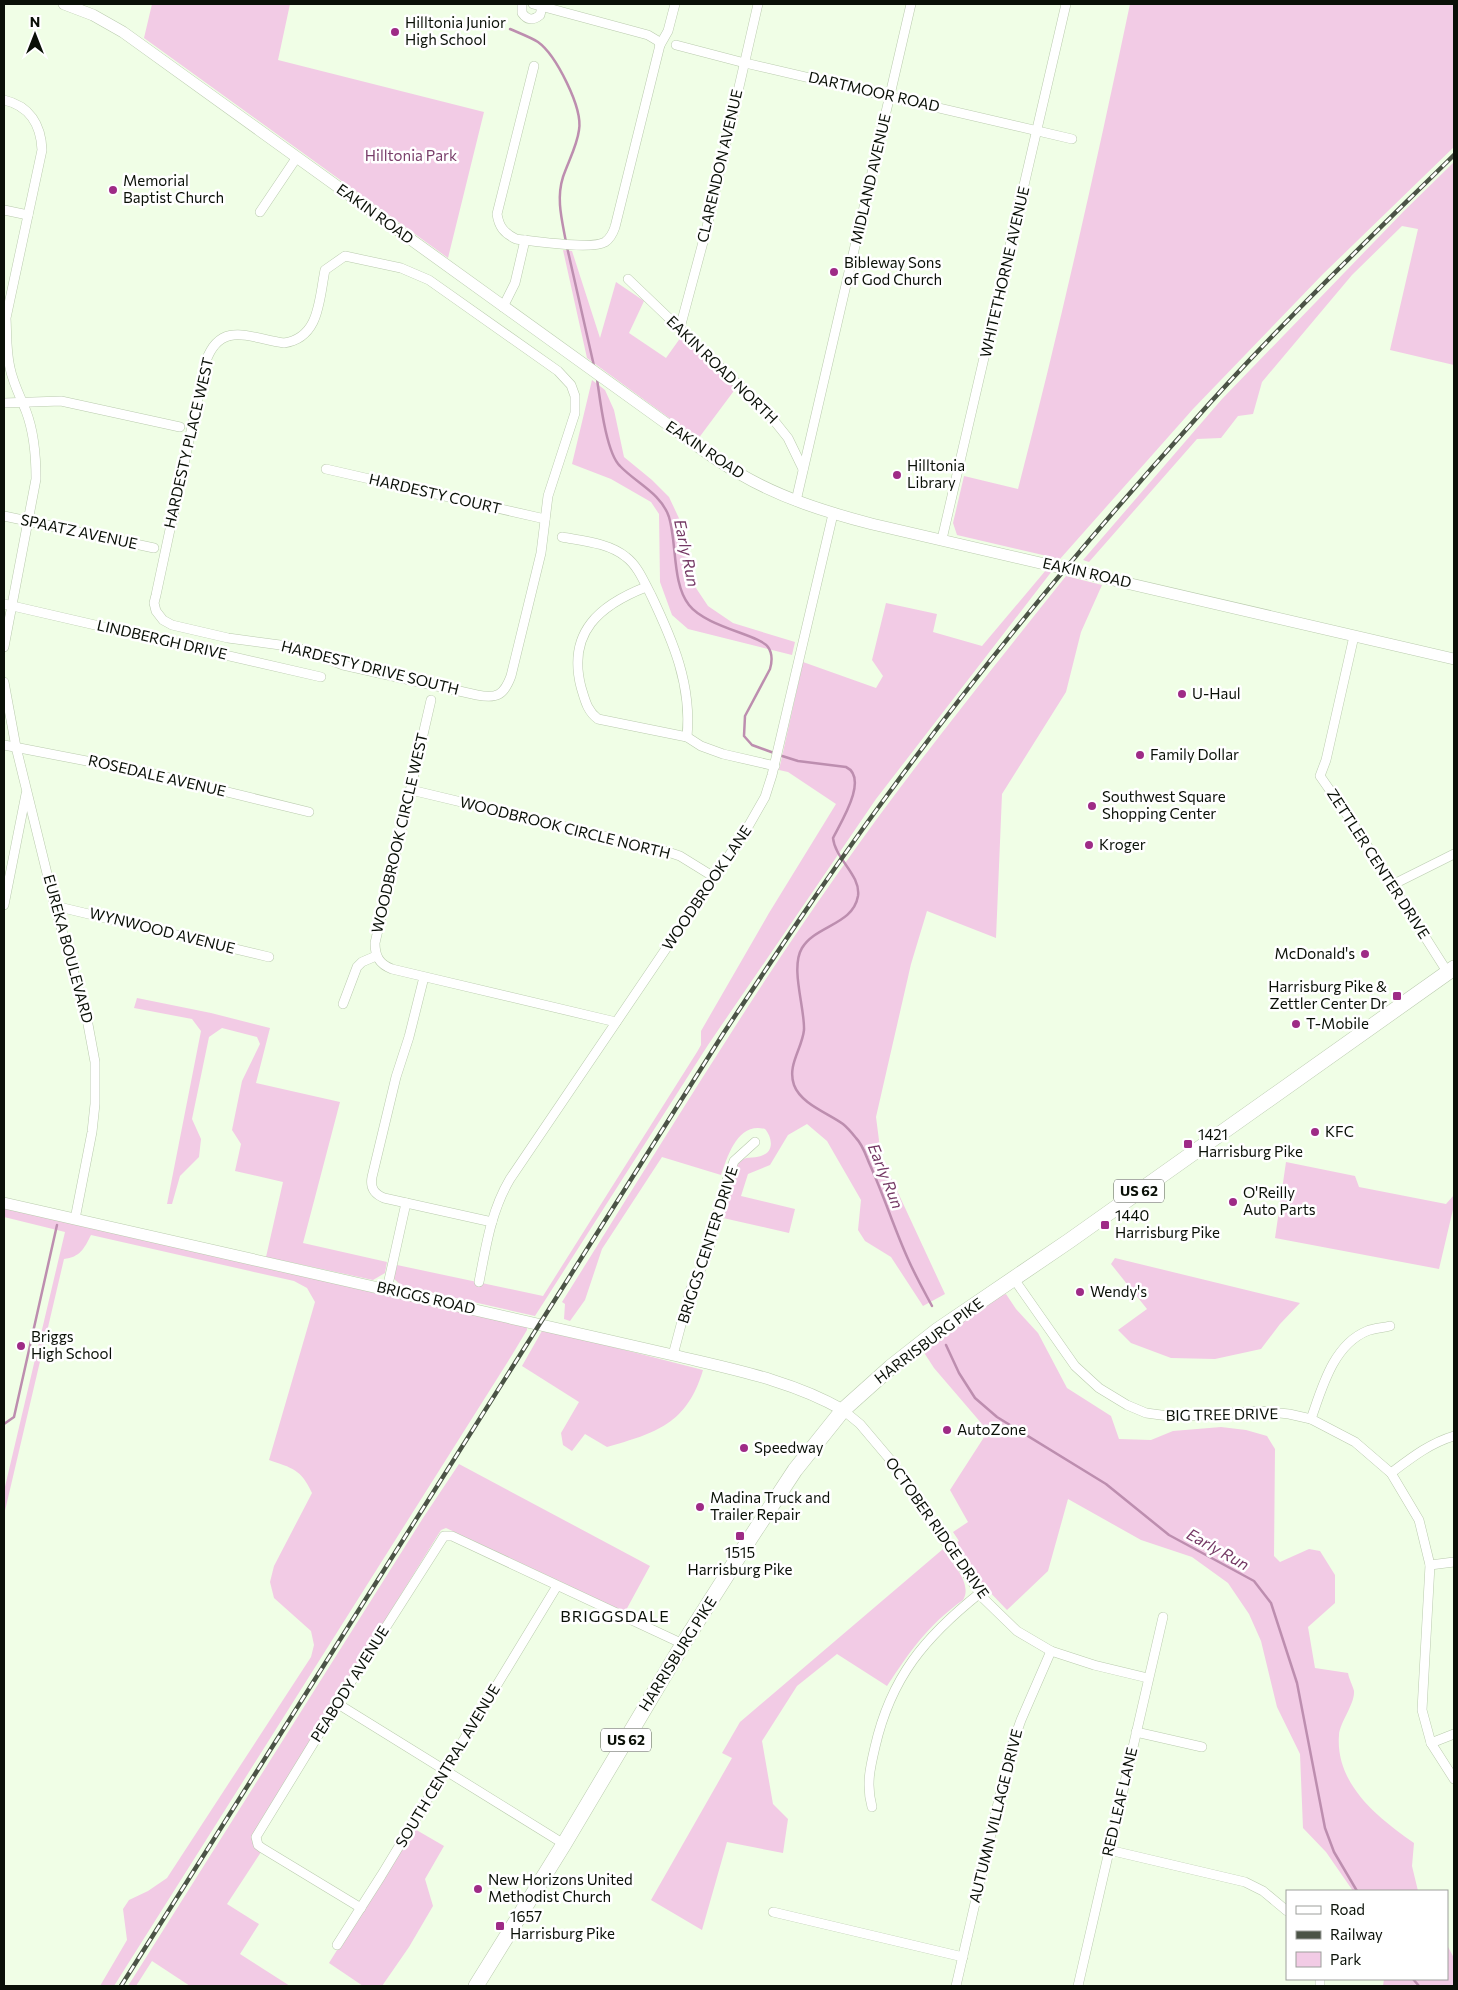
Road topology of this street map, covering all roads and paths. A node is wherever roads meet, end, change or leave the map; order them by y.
1 (66, 4) edge
2 (522, 4) edge
3 (533, 4) edge
4 (675, 4) edge
5 (758, 4) edge
6 (911, 4) edge
7 (1066, 4) edge
8 (542, 7) junction
9 (660, 45) junction
10 (676, 45) dead end
11 (744, 62) junction
12 (534, 66) dead end
13 (890, 96) junction
14 (4, 100) edge
15 (1037, 130) junction
16 (1072, 140) dead end
17 (297, 157) junction
18 (4, 210) edge
19 (260, 212) dead end
20 (28, 215) junction
21 (525, 240) junction
22 (628, 279) dead end
23 (503, 307) junction
24 (5, 318) edge
25 (680, 328) junction
26 (22, 402) junction
27 (4, 403) edge
28 (180, 427) dead end
29 (326, 469) dead end
30 (803, 469) junction
31 (796, 501) junction
32 (833, 514) junction
33 (4, 516) edge
34 (545, 519) junction
35 (29, 521) junction
36 (562, 537) dead end
37 (942, 539) junction
38 (154, 548) dead end
39 (646, 587) junction
40 (7, 605) edge
41 (156, 612) joint
42 (1354, 636) junction
43 (4, 647) edge
44 (1454, 658) edge
45 (320, 677) dead end
46 (4, 682) edge
47 (431, 700) dead end
48 (687, 737) junction
49 (4, 745) edge
50 (16, 747) junction
51 (776, 758) junction
52 (411, 790) junction
53 (27, 792) junction
54 (309, 812) dead end
55 (1454, 854) edge
56 (714, 877) junction
57 (1392, 885) junction
58 (4, 899) edge
59 (55, 906) junction
60 (376, 956) junction
61 (269, 957) dead end
62 (1451, 971) edge
63 (424, 977) junction
64 (343, 1004) dead end
65 (616, 1022) junction
66 (755, 1142) dead end
67 (4, 1203) edge
68 (406, 1203) junction
69 (75, 1219) junction
70 (492, 1222) junction
71 (1014, 1278) junction
72 (479, 1282) dead end
73 (387, 1289) junction
74 (1390, 1326) dead end
75 (674, 1355) junction
76 (843, 1410) junction
77 (1311, 1419) junction
78 (1454, 1436) edge
79 (1391, 1473) junction
80 (1454, 1562) edge
81 (1430, 1565) junction
82 (556, 1586) junction
83 (980, 1593) junction
84 (1163, 1618) dead end
85 (683, 1644) junction
86 (1051, 1651) junction
87 (1148, 1678) junction
88 (338, 1704) junction
89 (1136, 1732) junction
90 (1454, 1734) edge
91 (1432, 1743) junction
92 (1202, 1747) dead end
93 (444, 1770) junction
94 (1454, 1779) edge
95 (872, 1807) dead end
96 (564, 1844) junction
97 (1109, 1850) junction
98 (361, 1908) junction
99 (1286, 1910) edge
100 (773, 1912) dead end
101 (337, 1945) dead end
102 (963, 1956) junction
103 (476, 1986) edge
104 (956, 1986) edge
105 (1078, 1986) edge

1 - 17 street, EAKIN ROAD
2 - 8 street
3 - 8 street
4 - 9 street
5 - 11 street, CLARENDON AVENUE
6 - 13 street, MIDLAND AVENUE
7 - 15 street, WHITETHORNE AVENUE
8 - 9 street
9 - 21 street
10 - 11 street, DARTMOOR ROAD
11 - 13 street, DARTMOOR ROAD
11 - 25 street, CLARENDON AVENUE
12 - 21 street
13 - 15 street, DARTMOOR ROAD
13 - 30 street, MIDLAND AVENUE
14 - 20 street
15 - 16 street, DARTMOOR ROAD
15 - 37 street, WHITETHORNE AVENUE
17 - 19 street
17 - 23 street, EAKIN ROAD
18 - 20 street
20 - 24 street
21 - 23 street
22 - 25 street, EAKIN ROAD NORTH
23 - 31 street, EAKIN ROAD
24 - 26 street
25 - 30 street, EAKIN ROAD NORTH
26 - 27 street
26 - 28 street
26 - 35 street
29 - 34 street, HARDESTY COURT
30 - 31 street, MIDLAND AVENUE
31 - 32 street, EAKIN ROAD
32 - 37 street, EAKIN ROAD
32 - 51 street, WOODBROOK LANE
33 - 35 street, SPAATZ AVENUE
34 - 41 street, HARDESTY DRIVE SOUTH
34 - 41 street, HARDESTY PLACE WEST
35 - 38 street, SPAATZ AVENUE
35 - 40 street
36 - 39 street
37 - 42 street, EAKIN ROAD
39 - 48 street
39 - 48 street
40 - 43 street
40 - 45 street, LINDBERGH DRIVE
42 - 44 street, EAKIN ROAD
42 - 57 street, ZETTLER CENTER DRIVE
46 - 50 street, EUREKA BOULEVARD
47 - 52 street, WOODBROOK CIRCLE WEST
48 - 51 street
49 - 50 street, ROSEDALE AVENUE
50 - 53 street, EUREKA BOULEVARD
50 - 54 street, ROSEDALE AVENUE
51 - 56 street, WOODBROOK LANE
52 - 56 street, WOODBROOK CIRCLE NORTH
52 - 60 street, WOODBROOK CIRCLE WEST
53 - 58 street
53 - 59 street, EUREKA BOULEVARD
55 - 57 street
56 - 65 street, WOODBROOK LANE
57 - 62 street, ZETTLER CENTER DRIVE
59 - 61 street, WYNWOOD AVENUE
59 - 69 street, EUREKA BOULEVARD
60 - 63 street
60 - 64 street
62 - 71 main road, HARRISBURG PIKE / US 62
63 - 65 street
63 - 68 street
65 - 70 street, WOODBROOK LANE
66 - 75 street, BRIGGS CENTER DRIVE
67 - 69 street, BRIGGS ROAD
68 - 70 street
68 - 73 street
69 - 73 street, BRIGGS ROAD
70 - 72 street, WOODBROOK LANE
71 - 76 main road, HARRISBURG PIKE / US 62
71 - 77 street, BIG TREE DRIVE
73 - 75 street, BRIGGS ROAD
74 - 77 street
75 - 76 street, BRIGGS ROAD
76 - 83 street, OCTOBER RIDGE DRIVE
76 - 85 main road, HARRISBURG PIKE / US 62
77 - 79 street, BIG TREE DRIVE
78 - 79 street
79 - 81 street, BIG TREE DRIVE
80 - 81 street
81 - 91 street, BIG TREE DRIVE
82 - 85 street
82 - 88 street, PEABODY AVENUE
82 - 93 street, SOUTH CENTRAL AVENUE
83 - 86 street, OCTOBER RIDGE DRIVE
83 - 95 street
84 - 87 street, RED LEAF LANE
85 - 96 main road, HARRISBURG PIKE / US 62
86 - 87 street, OCTOBER RIDGE DRIVE
86 - 102 street, AUTUMN VILLAGE DRIVE
87 - 89 street, RED LEAF LANE
88 - 93 street
88 - 98 street, PEABODY AVENUE
89 - 92 street
89 - 97 street, RED LEAF LANE
90 - 91 street
91 - 94 street, BIG TREE DRIVE
93 - 96 street
93 - 98 street, SOUTH CENTRAL AVENUE
96 - 103 main road, HARRISBURG PIKE / US 62
97 - 99 street
97 - 105 street, RED LEAF LANE
98 - 101 street, SOUTH CENTRAL AVENUE
100 - 102 street
102 - 104 street, AUTUMN VILLAGE DRIVE

